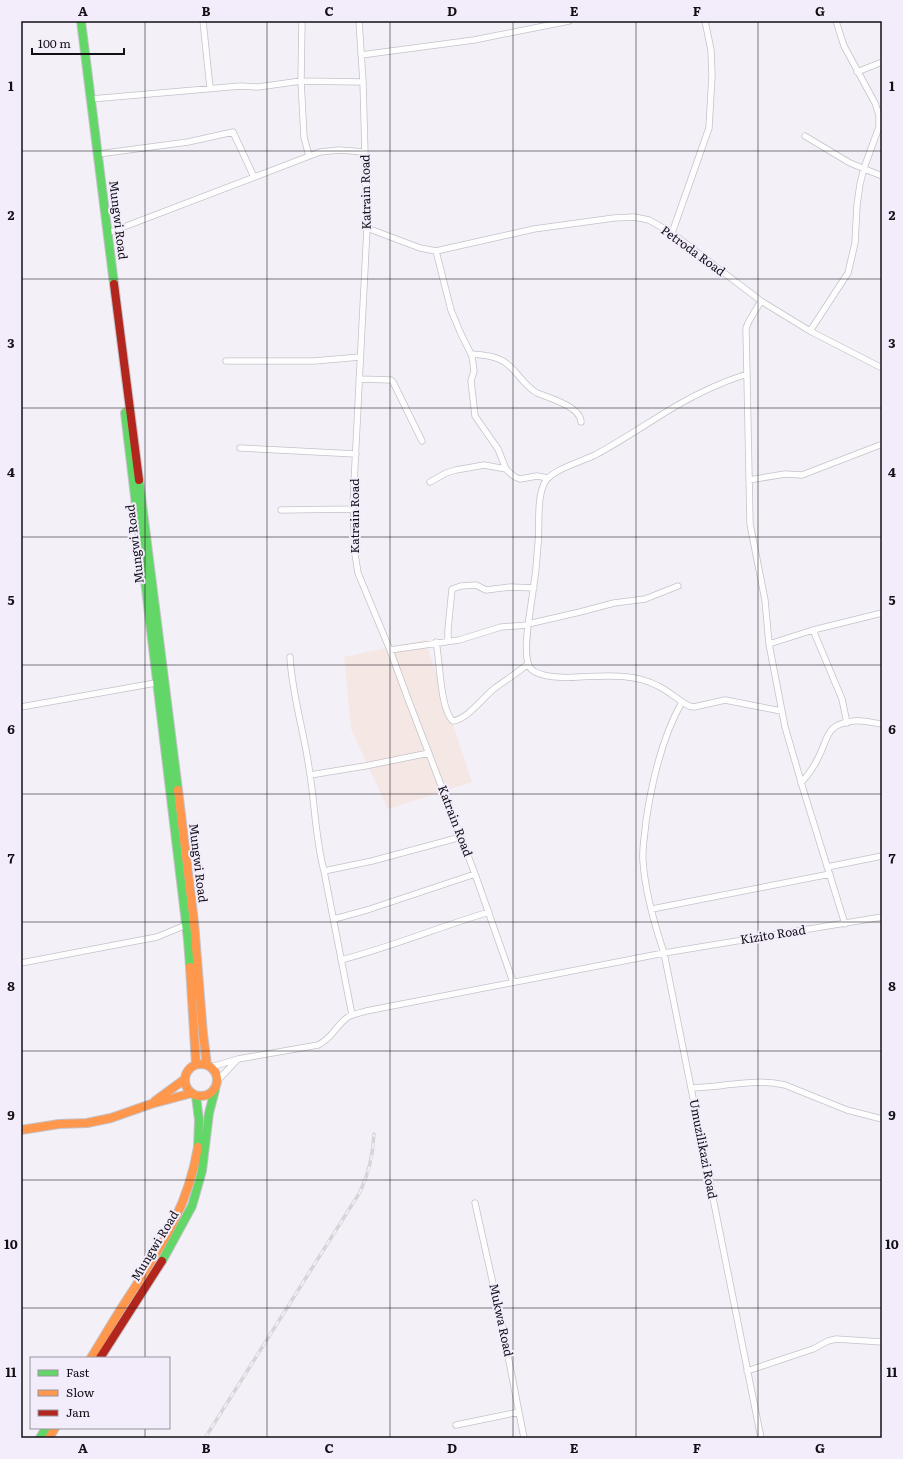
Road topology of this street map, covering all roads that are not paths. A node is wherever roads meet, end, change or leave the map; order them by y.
1 (77, 21) edge
2 (81, 21) edge
3 (203, 21) edge
4 (302, 21) edge
5 (359, 21) edge
6 (569, 21) edge
7 (705, 21) edge
8 (836, 21) edge
9 (361, 55) junction
10 (882, 62) edge
11 (857, 72) junction
12 (301, 81) junction
13 (363, 82) junction
14 (210, 88) junction
15 (91, 99) junction
16 (804, 136) dead end
17 (365, 152) junction
18 (98, 154) junction
19 (309, 156) junction
20 (864, 168) junction
21 (882, 176) edge
22 (254, 177) junction
23 (367, 228) junction
24 (108, 233) junction
25 (672, 234) junction
26 (436, 251) junction
27 (761, 301) junction
28 (810, 331) junction
29 (471, 354) junction
30 (360, 357) junction
31 (226, 361) dead end
32 (882, 368) edge
33 (747, 374) junction
34 (359, 379) junction
35 (581, 422) dead end
36 (422, 441) dead end
37 (880, 445) dead end
38 (240, 448) dead end
39 (356, 454) junction
40 (506, 469) junction
41 (548, 478) junction
42 (749, 480) junction
43 (430, 482) dead end
44 (353, 509) junction
45 (282, 510) dead end
46 (678, 586) dead end
47 (534, 588) junction
48 (882, 613) edge
49 (528, 624) junction
50 (813, 630) junction
51 (448, 641) junction
52 (436, 642) junction
53 (769, 644) junction
54 (390, 650) junction
55 (290, 657) dead end
56 (528, 664) junction
57 (161, 682) junction
58 (682, 702) junction
59 (21, 706) edge
60 (781, 711) junction
61 (847, 723) junction
62 (882, 724) edge
63 (429, 753) junction
64 (310, 775) junction
65 (801, 783) junction
66 (461, 837) junction
67 (882, 856) edge
68 (827, 867) junction
69 (324, 871) junction
70 (475, 874) junction
71 (830, 874) junction
72 (652, 909) junction
73 (489, 912) junction
74 (882, 917) edge
75 (334, 919) junction
76 (845, 924) junction
77 (186, 925) junction
78 (664, 953) junction
79 (341, 960) junction
80 (21, 963) edge
81 (512, 982) junction
82 (352, 1015) junction
83 (238, 1059) junction
84 (196, 1064) junction
85 (209, 1066) junction
86 (185, 1079) junction
87 (218, 1080) junction
88 (690, 1088) junction
89 (214, 1090) junction
90 (194, 1094) junction
91 (151, 1104) junction
92 (882, 1119) edge
93 (21, 1130) edge
94 (475, 1203) dead end
95 (106, 1342) junction
96 (882, 1342) edge
97 (92, 1357) edge
98 (100, 1357) edge
99 (747, 1371) junction
100 (519, 1412) junction
101 (456, 1425) dead end
102 (45, 1429) edge
103 (54, 1429) edge
104 (40, 1438) edge
105 (49, 1438) edge
106 (524, 1438) edge
107 (761, 1438) edge

1 - 57 main road, Mungwi Road
2 - 15 main road, Mungwi Road
3 - 14 street
4 - 12 street
5 - 9 street, Katrain Road
6 - 9 street
7 - 25 street
8 - 11 street
9 - 13 street, Katrain Road
10 - 11 street
11 - 20 street
12 - 13 street
12 - 14 street
12 - 19 street
13 - 17 street, Katrain Road
14 - 15 street
15 - 18 main road, Mungwi Road
16 - 20 street
17 - 19 street
17 - 23 street, Katrain Road
18 - 22 street
18 - 24 main road, Mungwi Road
19 - 22 street
20 - 21 street
20 - 28 street
22 - 24 street
23 - 26 street, Petroda Road
23 - 30 street, Katrain Road
24 - 57 main road, Mungwi Road
25 - 26 street, Petroda Road
25 - 27 street, Petroda Road
26 - 29 street
27 - 28 street, Petroda Road
27 - 33 street
28 - 32 street, Petroda Road
29 - 35 street
29 - 40 street
30 - 31 street
30 - 34 street, Katrain Road
33 - 41 street
33 - 42 street
34 - 36 street
34 - 39 street, Katrain Road
37 - 42 street
38 - 39 street
39 - 44 street, Katrain Road
40 - 41 street
40 - 43 street
41 - 47 street
42 - 53 street
44 - 45 street
44 - 54 street, Katrain Road
46 - 49 street
47 - 49 street
47 - 51 street
48 - 50 street
49 - 51 street
49 - 56 street
50 - 53 street
50 - 61 street
51 - 52 street
52 - 54 street
52 - 56 street
53 - 60 street
54 - 63 street, Katrain Road
55 - 64 street
56 - 58 street
57 - 59 street
57 - 77 main road, Mungwi Road
57 - 85 main road, Mungwi Road
58 - 60 street
58 - 72 street, Umuzilikazi Road
60 - 65 street
61 - 62 street
61 - 65 street
63 - 64 street
63 - 66 street, Katrain Road
64 - 69 street
65 - 68 street
66 - 69 street
66 - 70 street, Katrain Road
67 - 68 street
68 - 71 street
69 - 75 street
70 - 73 street, Katrain Road
70 - 75 street
71 - 72 street
71 - 76 street
72 - 78 street, Umuzilikazi Road
73 - 79 street
73 - 81 street, Katrain Road
74 - 76 street, Kizito Road
75 - 79 street
76 - 78 street, Kizito Road
77 - 80 street
77 - 84 main road, Mungwi Road
78 - 81 street, Kizito Road
78 - 88 street, Umuzilikazi Road
79 - 82 street
81 - 82 street, Kizito Road
82 - 83 street
83 - 85 street
83 - 87 street
84 - 85 main road
84 - 86 main road
85 - 87 main road
86 - 90 main road
86 - 91 main road
87 - 89 main road
88 - 92 street
88 - 99 street, Umuzilikazi Road
89 - 90 main road
89 - 95 main road, Mungwi Road
90 - 91 main road
90 - 95 main road, Mungwi Road
91 - 93 main road
94 - 100 street, Mukwa Road
95 - 97 main road, Mungwi Road
95 - 98 main road, Mungwi Road
96 - 99 street
99 - 107 street, Umuzilikazi Road
100 - 101 street
100 - 106 street, Mukwa Road
102 - 104 main road
103 - 105 main road

